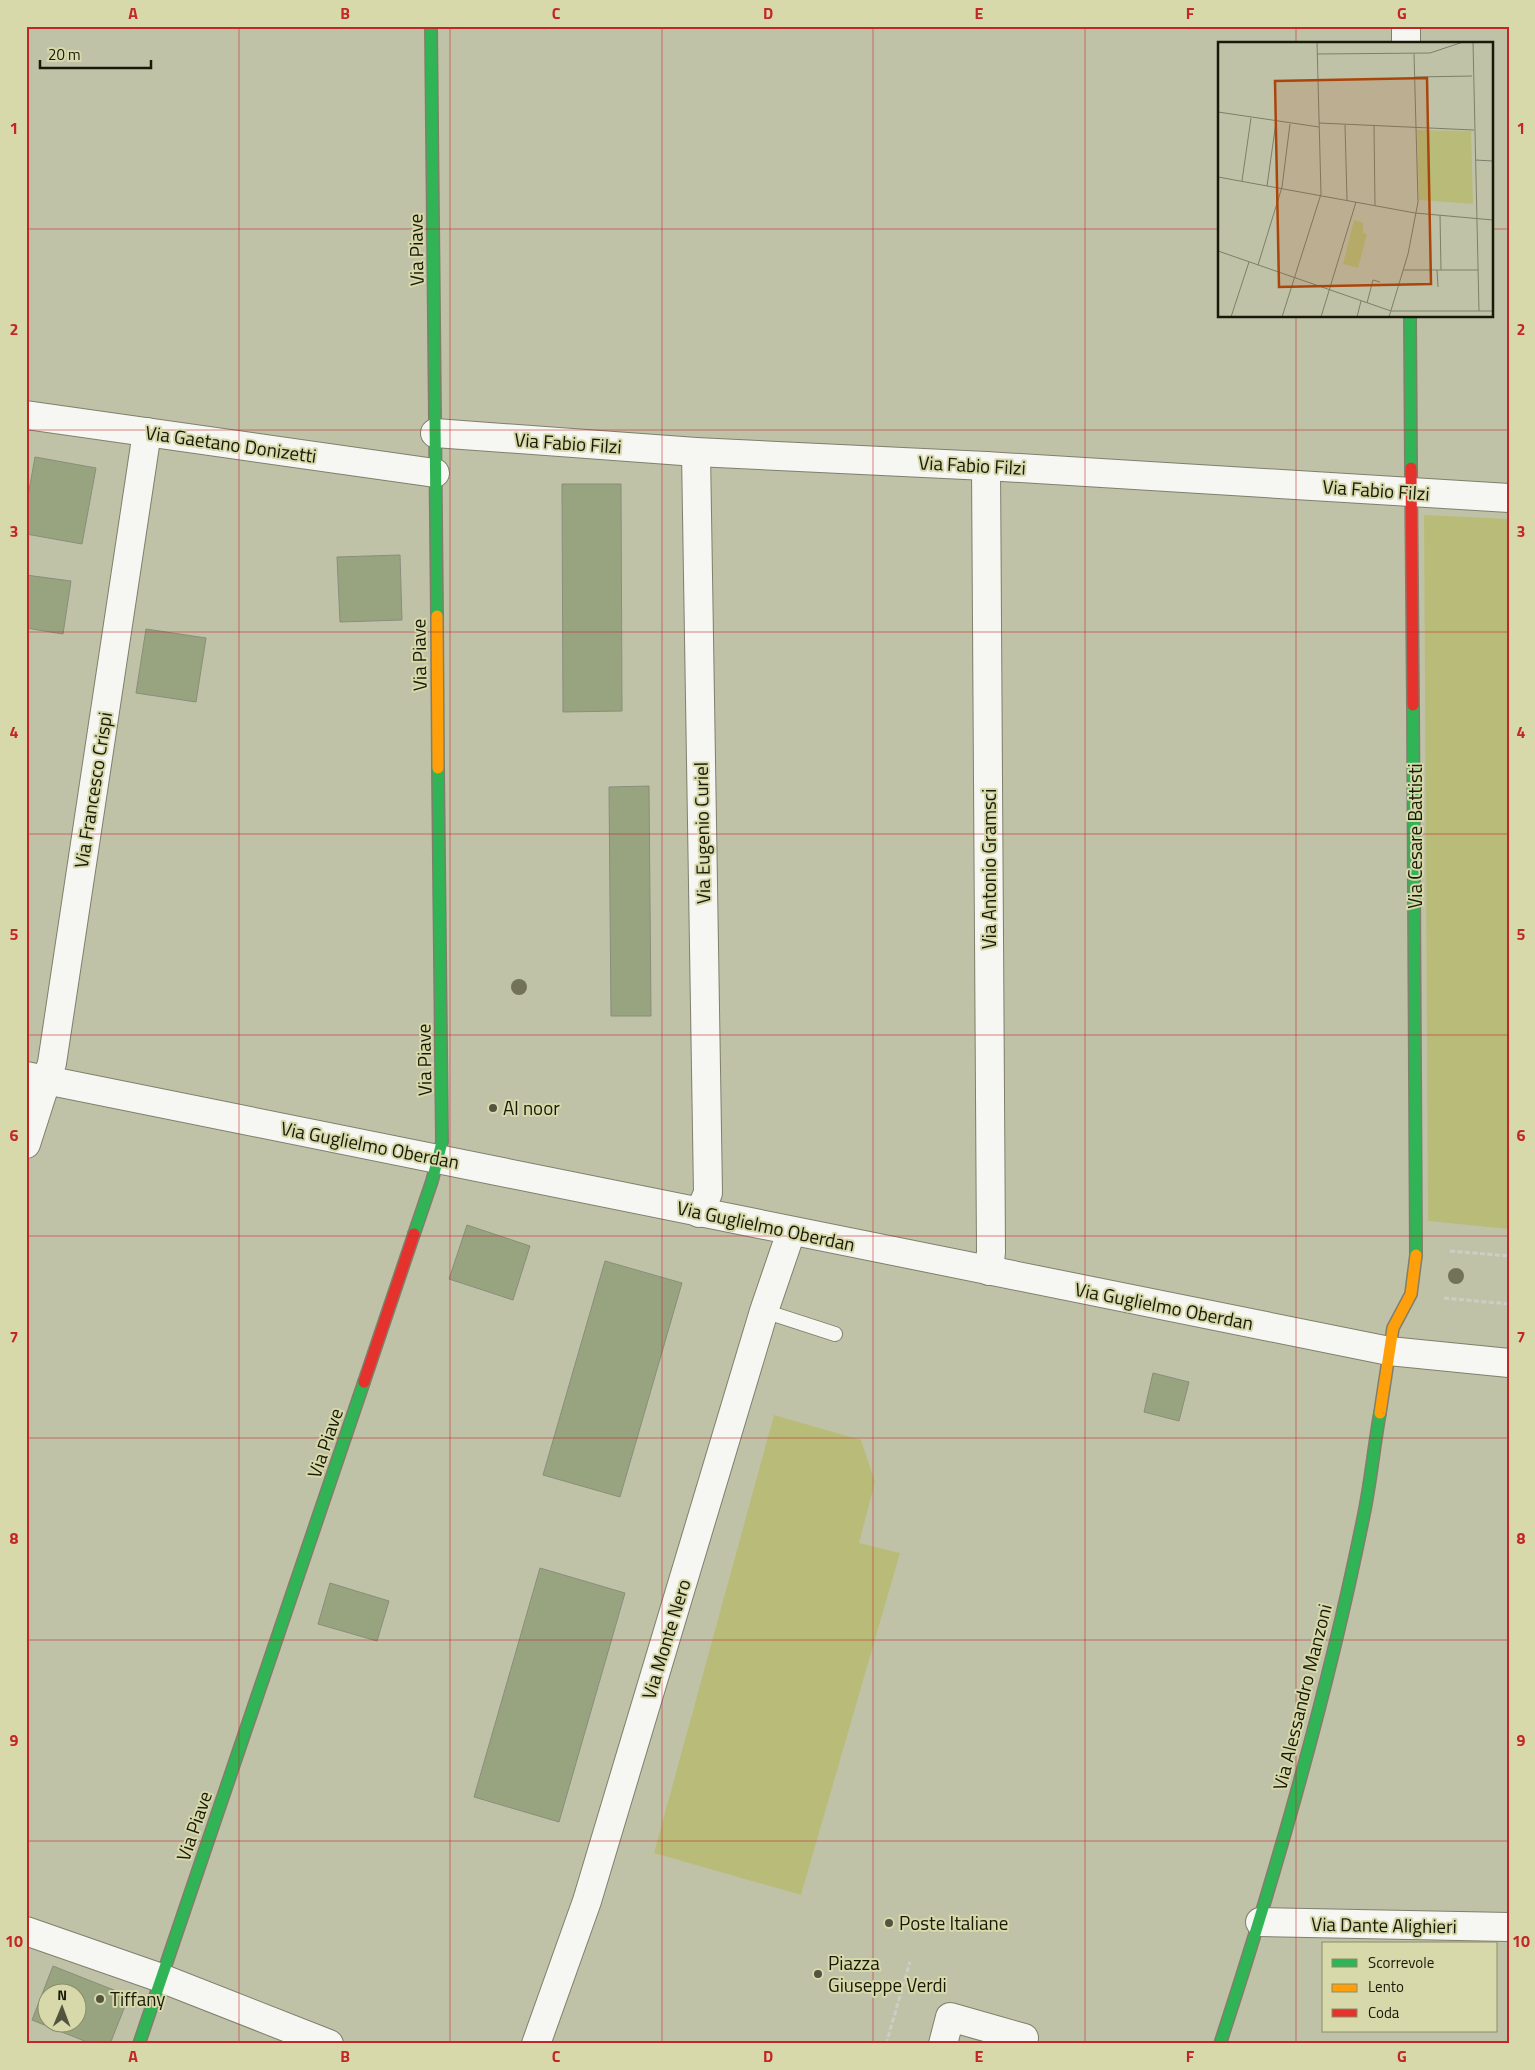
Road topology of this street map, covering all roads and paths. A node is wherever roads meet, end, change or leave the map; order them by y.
1 (431, 26) edge
2 (1406, 26) edge
3 (1406, 42) edge
4 (1410, 318) edge
5 (26, 415) edge
6 (147, 432) junction
7 (435, 434) junction
8 (696, 452) junction
9 (986, 466) junction
10 (435, 473) junction
11 (1413, 492) junction
12 (1509, 498) edge
13 (36, 1079) edge
14 (26, 1144) edge
15 (439, 1158) junction
16 (700, 1213) junction
17 (791, 1232) junction
18 (1417, 1248) junction
19 (1509, 1256) edge
20 (989, 1272) junction
21 (1411, 1294) junction
22 (1509, 1304) edge
23 (764, 1311) junction
24 (835, 1334) dead end
25 (1389, 1351) junction
26 (1509, 1363) edge
27 (1260, 1922) junction
28 (1509, 1928) edge
29 (26, 1931) edge
30 (910, 1962) dead end
31 (160, 1978) junction
32 (1024, 2038) dead end
33 (139, 2044) edge
34 (330, 2044) edge
35 (536, 2044) edge
36 (886, 2044) edge
37 (943, 2044) edge
38 (1220, 2044) edge

1 - 7 street, Via Piave
2 - 3 street
4 - 11 street, Via Cesare Battisti
5 - 6 street, Via Gaetano Donizetti
6 - 10 street, Via Gaetano Donizetti
6 - 13 street, Via Francesco Crispi
7 - 8 street, Via Fabio Filzi
7 - 10 street, Via Piave
8 - 9 street, Via Fabio Filzi
8 - 16 street, Via Eugenio Curiel
9 - 11 street, Via Fabio Filzi
9 - 20 street, Via Antonio Gramsci
10 - 15 street, Via Piave
11 - 12 street, Via Fabio Filzi
11 - 18 street, Via Cesare Battisti
13 - 14 street, Via Francesco Crispi
13 - 15 street, Via Guglielmo Oberdan
15 - 16 street, Via Guglielmo Oberdan
15 - 31 street, Via Piave
16 - 17 street, Via Guglielmo Oberdan
17 - 20 street, Via Guglielmo Oberdan
17 - 23 street, Via Monte Nero
18 - 19 path
18 - 21 street, Via Cesare Battisti
20 - 25 street, Via Guglielmo Oberdan
21 - 22 path
21 - 25 street, Via Cesare Battisti
23 - 24 lane
23 - 35 street, Via Monte Nero
25 - 26 street, Via Guglielmo Oberdan
25 - 27 street, Via Alessandro Manzoni
27 - 28 street, Via Dante Alighieri
27 - 38 street, Via Alessandro Manzoni
29 - 31 street
30 - 36 path
31 - 33 street, Via Piave
31 - 34 street
32 - 37 street

